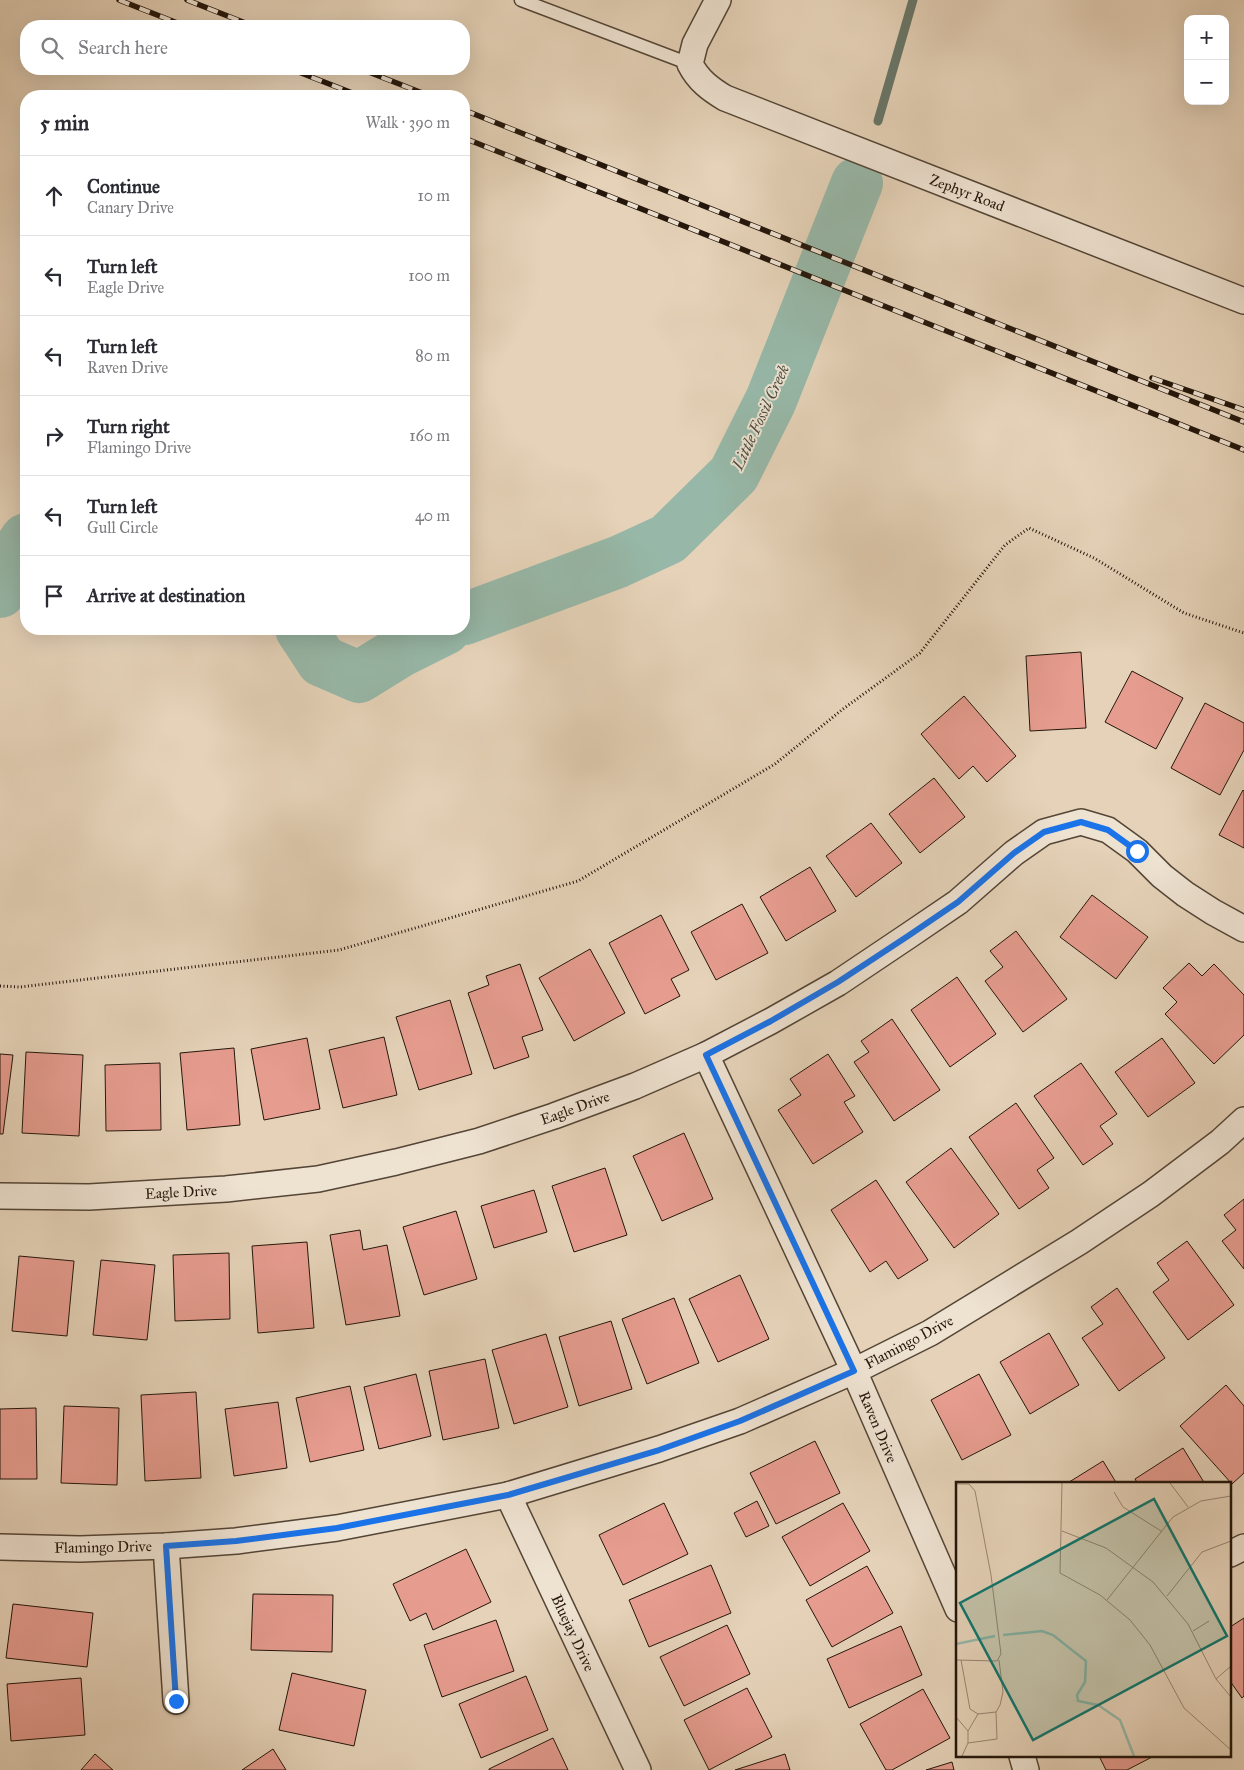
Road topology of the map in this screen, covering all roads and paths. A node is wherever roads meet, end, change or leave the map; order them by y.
1 (521, 0) edge
2 (718, 0) edge
3 (693, 70) junction
4 (1244, 301) edge
5 (1244, 633) edge
6 (1244, 929) edge
7 (0, 986) edge
8 (706, 1055) junction
9 (1244, 1120) edge
10 (0, 1196) edge
11 (854, 1371) junction
12 (508, 1495) junction
13 (0, 1546) edge
14 (166, 1546) junction
15 (1244, 1547) edge
16 (1232, 1553) edge
17 (956, 1605) edge
18 (176, 1701) dead end
19 (638, 1770) edge

1 - 3 lane
2 - 3 street
3 - 4 street, Zephyr Road
5 - 7 path
6 - 8 street, Eagle Drive
8 - 10 street, Eagle Drive
8 - 11 street, Raven Drive
9 - 11 street, Flamingo Drive
11 - 12 street, Flamingo Drive
11 - 17 street, Raven Drive
12 - 14 street, Flamingo Drive
12 - 19 street, Bluejay Drive
13 - 14 street, Flamingo Drive
14 - 18 street
15 - 16 street

